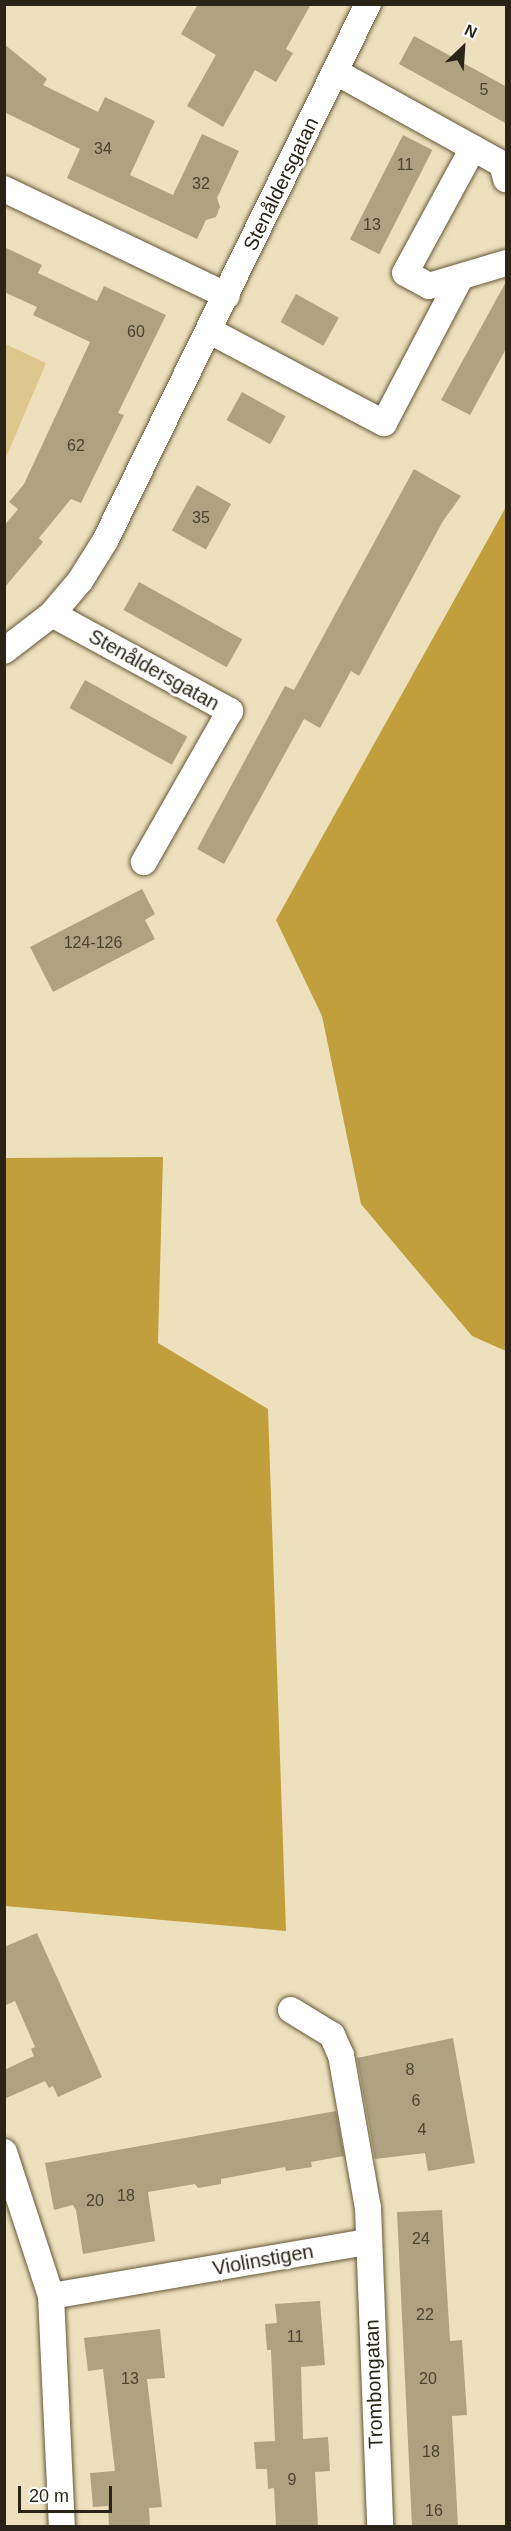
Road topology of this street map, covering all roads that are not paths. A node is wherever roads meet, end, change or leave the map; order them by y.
1 (368, 4) edge
2 (336, 72) junction
3 (473, 148) junction
4 (507, 179) edge
5 (4, 189) edge
6 (507, 263) edge
7 (460, 278) junction
8 (227, 296) junction
9 (210, 332) junction
10 (52, 614) junction
11 (4, 651) edge
12 (144, 862) dead end
13 (291, 2010) dead end
14 (4, 2152) edge
15 (368, 2242) junction
16 (51, 2296) junction
17 (62, 2526) edge
18 (380, 2526) edge

1 - 2 street, Stenåldersgatan
2 - 3 street
2 - 8 street, Stenåldersgatan
3 - 4 street
3 - 7 street
5 - 8 street
6 - 7 street
7 - 9 street
8 - 9 street, Stenåldersgatan
9 - 10 street, Stenåldersgatan
10 - 11 street, Stenåldersgatan
10 - 12 street, Stenåldersgatan
13 - 15 street
14 - 16 street
15 - 16 street, Violinstigen
15 - 18 street, Trombongatan
16 - 17 street

